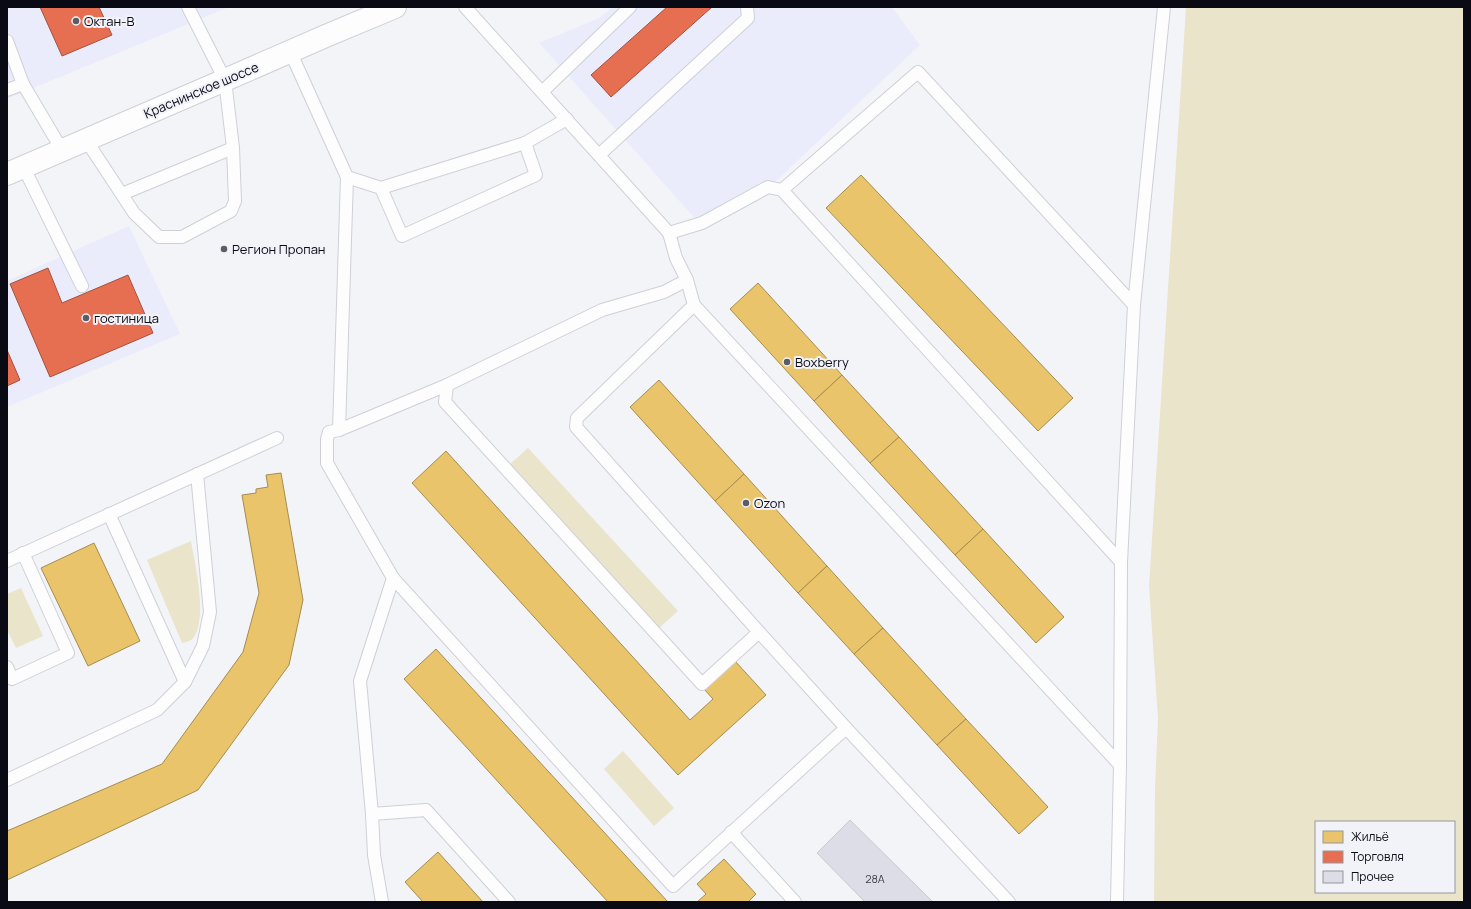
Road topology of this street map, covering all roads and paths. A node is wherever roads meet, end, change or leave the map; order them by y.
1 (188, 7) edge
2 (395, 7) edge
3 (464, 7) edge
4 (630, 7) edge
5 (747, 7) edge
6 (1164, 7) edge
7 (7, 41) edge
8 (290, 51) junction
9 (225, 80) junction
10 (23, 84) junction
11 (7, 90) edge
12 (542, 92) junction
13 (567, 119) junction
14 (86, 140) junction
15 (525, 143) junction
16 (233, 148) junction
17 (62, 150) junction
18 (599, 155) junction
19 (15, 170) edge
20 (347, 177) junction
21 (381, 188) junction
22 (782, 190) junction
23 (122, 194) junction
24 (670, 233) junction
25 (687, 280) junction
26 (82, 286) dead end
27 (694, 305) junction
28 (1134, 305) junction
29 (447, 385) junction
30 (339, 430) junction
31 (277, 438) dead end
32 (197, 474) junction
33 (109, 514) junction
34 (23, 553) junction
35 (7, 560) edge
36 (1121, 562) junction
37 (393, 578) junction
38 (759, 632) junction
39 (7, 668) edge
40 (185, 682) junction
41 (846, 728) junction
42 (1120, 765) junction
43 (7, 780) edge
44 (372, 814) junction
45 (731, 832) junction
46 (382, 902) edge
47 (509, 902) edge
48 (795, 902) edge
49 (1009, 902) edge
50 (1117, 902) edge

1 - 9 lane
2 - 8 main road, Краснинское шоссе
3 - 12 lane
4 - 12 lane
5 - 18 lane
6 - 28 lane
7 - 10 lane
8 - 9 main road, Краснинское шоссе
8 - 20 lane
9 - 14 main road, Краснинское шоссе
9 - 16 lane
10 - 11 lane
10 - 17 lane
12 - 13 lane
13 - 15 lane
13 - 18 lane
14 - 17 main road, Краснинское шоссе
14 - 23 lane
15 - 21 lane
15 - 21 lane
16 - 23 lane
16 - 23 lane
17 - 19 main road, Краснинское шоссе
18 - 24 lane
19 - 26 lane
20 - 21 lane
20 - 30 lane
22 - 24 lane
22 - 28 lane
22 - 36 lane
24 - 25 lane
25 - 27 lane
25 - 29 lane
27 - 38 lane
27 - 42 lane
28 - 36 lane
29 - 30 lane
29 - 38 lane
30 - 37 lane
31 - 32 lane
32 - 33 lane
32 - 40 lane
33 - 34 lane
33 - 40 lane
34 - 35 lane
34 - 39 lane
36 - 42 lane
37 - 44 lane
37 - 45 lane
38 - 41 lane
40 - 43 lane
41 - 45 lane
41 - 49 lane
42 - 50 lane
44 - 46 lane
44 - 47 lane
45 - 48 lane

